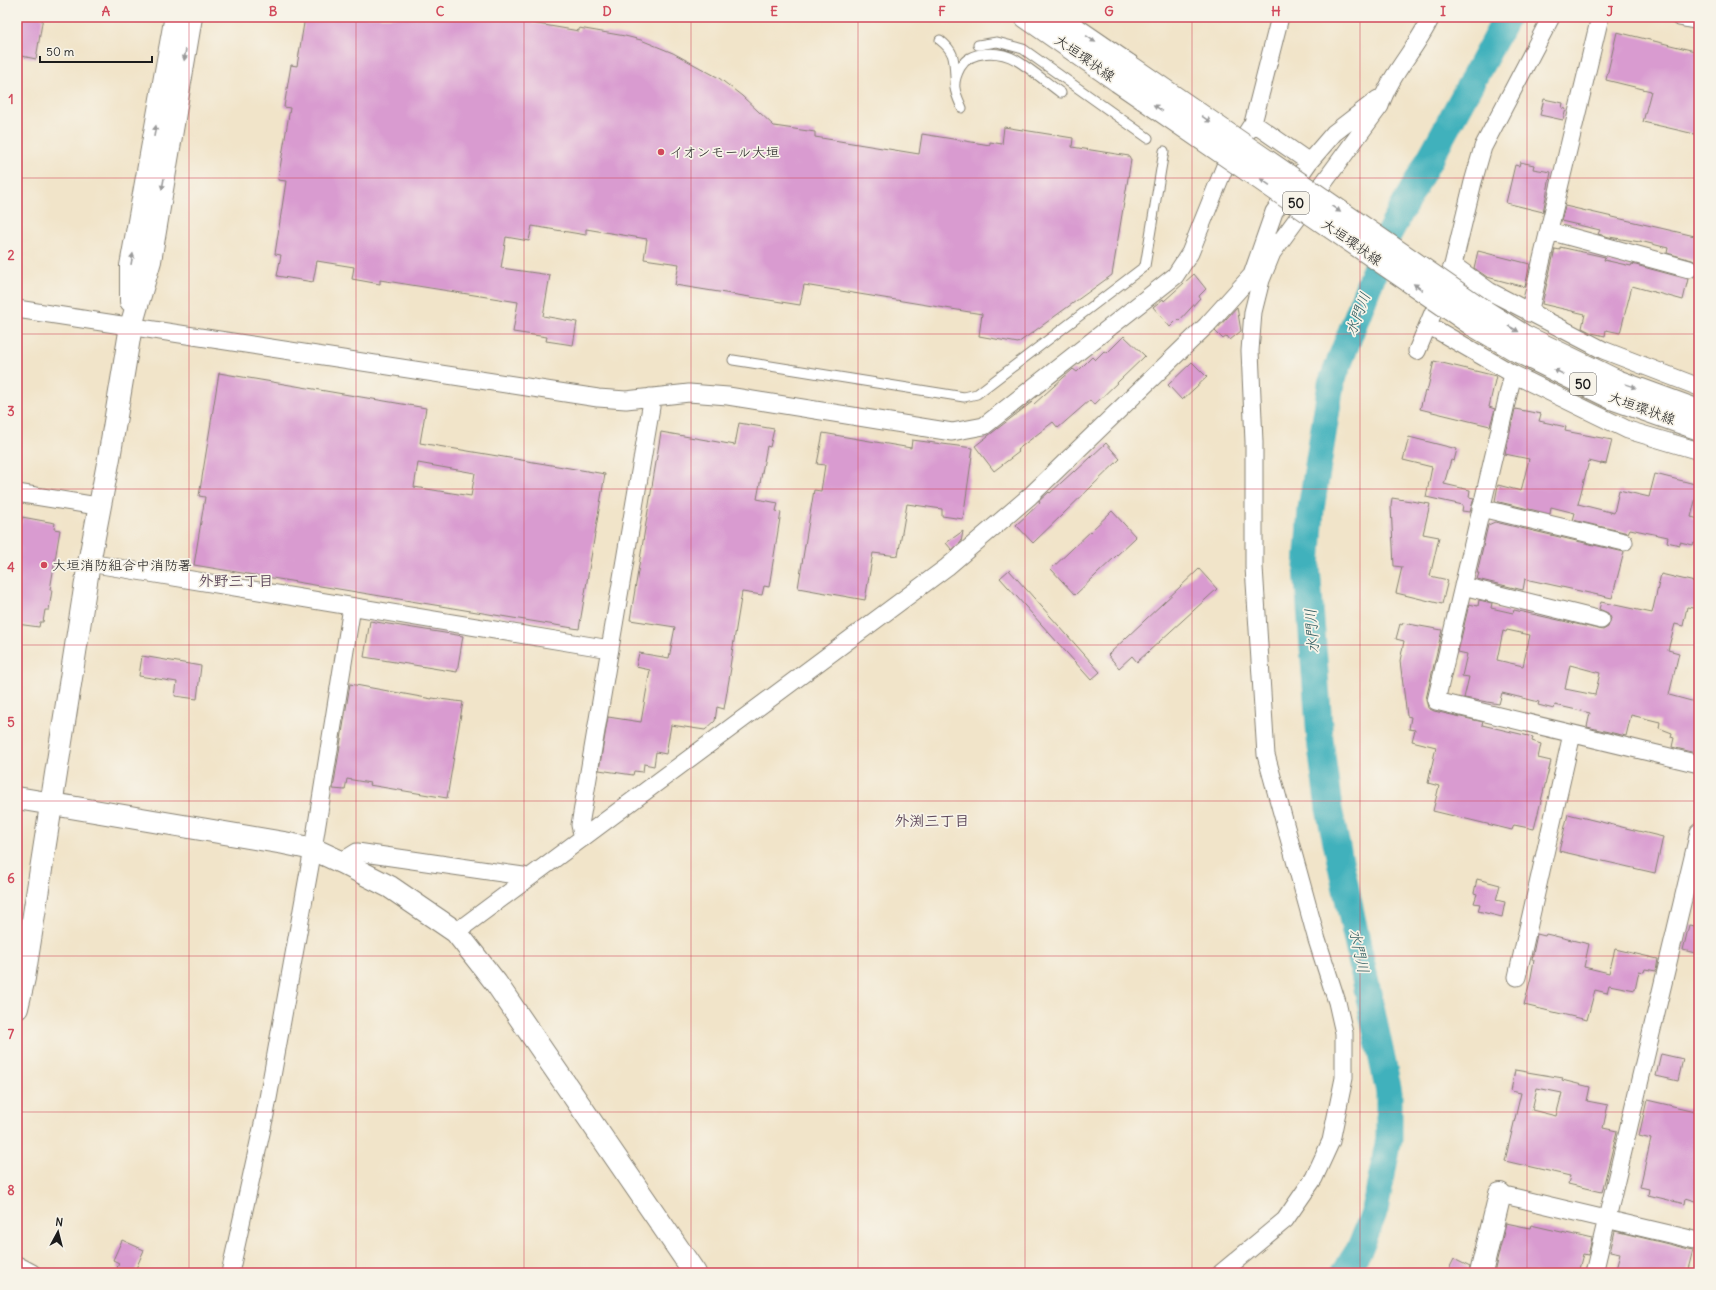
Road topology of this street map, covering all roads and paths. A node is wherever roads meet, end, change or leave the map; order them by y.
1 (176, 17) edge
2 (191, 17) edge
3 (1026, 17) edge
4 (1058, 17) edge
5 (1280, 17) edge
6 (1431, 17) edge
7 (1550, 17) edge
8 (1600, 17) edge
9 (1679, 17) edge
10 (1699, 22) edge
11 (940, 40) dead end
12 (978, 45) dead end
13 (1123, 73) junction
14 (955, 78) junction
15 (1061, 93) dead end
16 (1384, 94) junction
17 (962, 108) dead end
18 (1253, 123) junction
19 (1148, 138) dead end
20 (1164, 150) dead end
21 (1309, 162) junction
22 (1549, 231) junction
23 (1453, 265) junction
24 (1689, 268) dead end
25 (1256, 277) junction
26 (17, 309) edge
27 (1529, 313) junction
28 (1477, 317) junction
29 (1428, 325) junction
30 (131, 326) junction
31 (1417, 351) dead end
32 (733, 360) dead end
33 (1513, 374) junction
34 (1699, 387) edge
35 (650, 397) junction
36 (1699, 410) edge
37 (1699, 429) edge
38 (1699, 451) edge
39 (17, 493) edge
40 (100, 508) junction
41 (1481, 508) junction
42 (1624, 542) dead end
43 (89, 563) junction
44 (1463, 586) junction
45 (352, 607) junction
46 (1601, 620) dead end
47 (610, 649) junction
48 (1572, 734) junction
49 (1699, 764) edge
50 (17, 798) edge
51 (52, 804) junction
52 (1699, 832) edge
53 (583, 838) junction
54 (312, 849) junction
55 (341, 862) junction
56 (527, 880) junction
57 (456, 932) junction
58 (1518, 976) dead end
59 (17, 1008) edge
60 (1500, 1194) joint
61 (1606, 1219) junction
62 (1699, 1241) edge
63 (17, 1265) edge
64 (32, 1273) edge
65 (230, 1273) edge
66 (695, 1273) edge
67 (1221, 1273) edge
68 (1481, 1273) edge
69 (1594, 1273) edge

30 -> 1 street
2 -> 30 street
3 - 13 street, 大垣環状線 / 50
4 -> 13 street, 大垣環状線 / 50
5 - 18 street
6 - 16 street
7 - 23 street
8 - 22 street
9 - 10 street
11 - 14 lane
12 - 19 lane
13 - 28 street, 大垣環状線 / 50, bridge
14 - 15 lane
14 - 17 lane
16 - 21 street
16 - 25 street
18 - 21 street
18 - 35 street
20 - 32 lane
21 - 25 street
22 - 24 street
22 - 27 street
23 - 27 street
23 - 29 street
25 - 53 street
25 - 67 street
26 - 30 street
27 - 34 street
28 -> 36 street, 大垣環状線 / 50
37 -> 28 street, 大垣環状線 / 50
29 - 31 street
29 - 33 street
30 - 35 street
30 - 40 street
33 - 38 street
33 - 41 street
35 - 47 street
39 - 40 street
40 - 43 street
41 - 42 street
41 - 44 street
43 - 45 street
43 - 51 street
44 - 46 street
44 - 48 street
45 - 47 street
45 - 54 street
47 - 53 street
48 - 49 street
48 - 58 street
50 - 51 street
51 - 54 street
51 - 59 street
52 - 61 street
53 - 56 street
54 - 55 street
54 - 65 street
55 - 56 street
55 - 57 street
56 - 57 street
57 - 66 street
60 - 61 street
60 - 68 street
61 - 62 street
61 - 69 street
63 - 64 street

